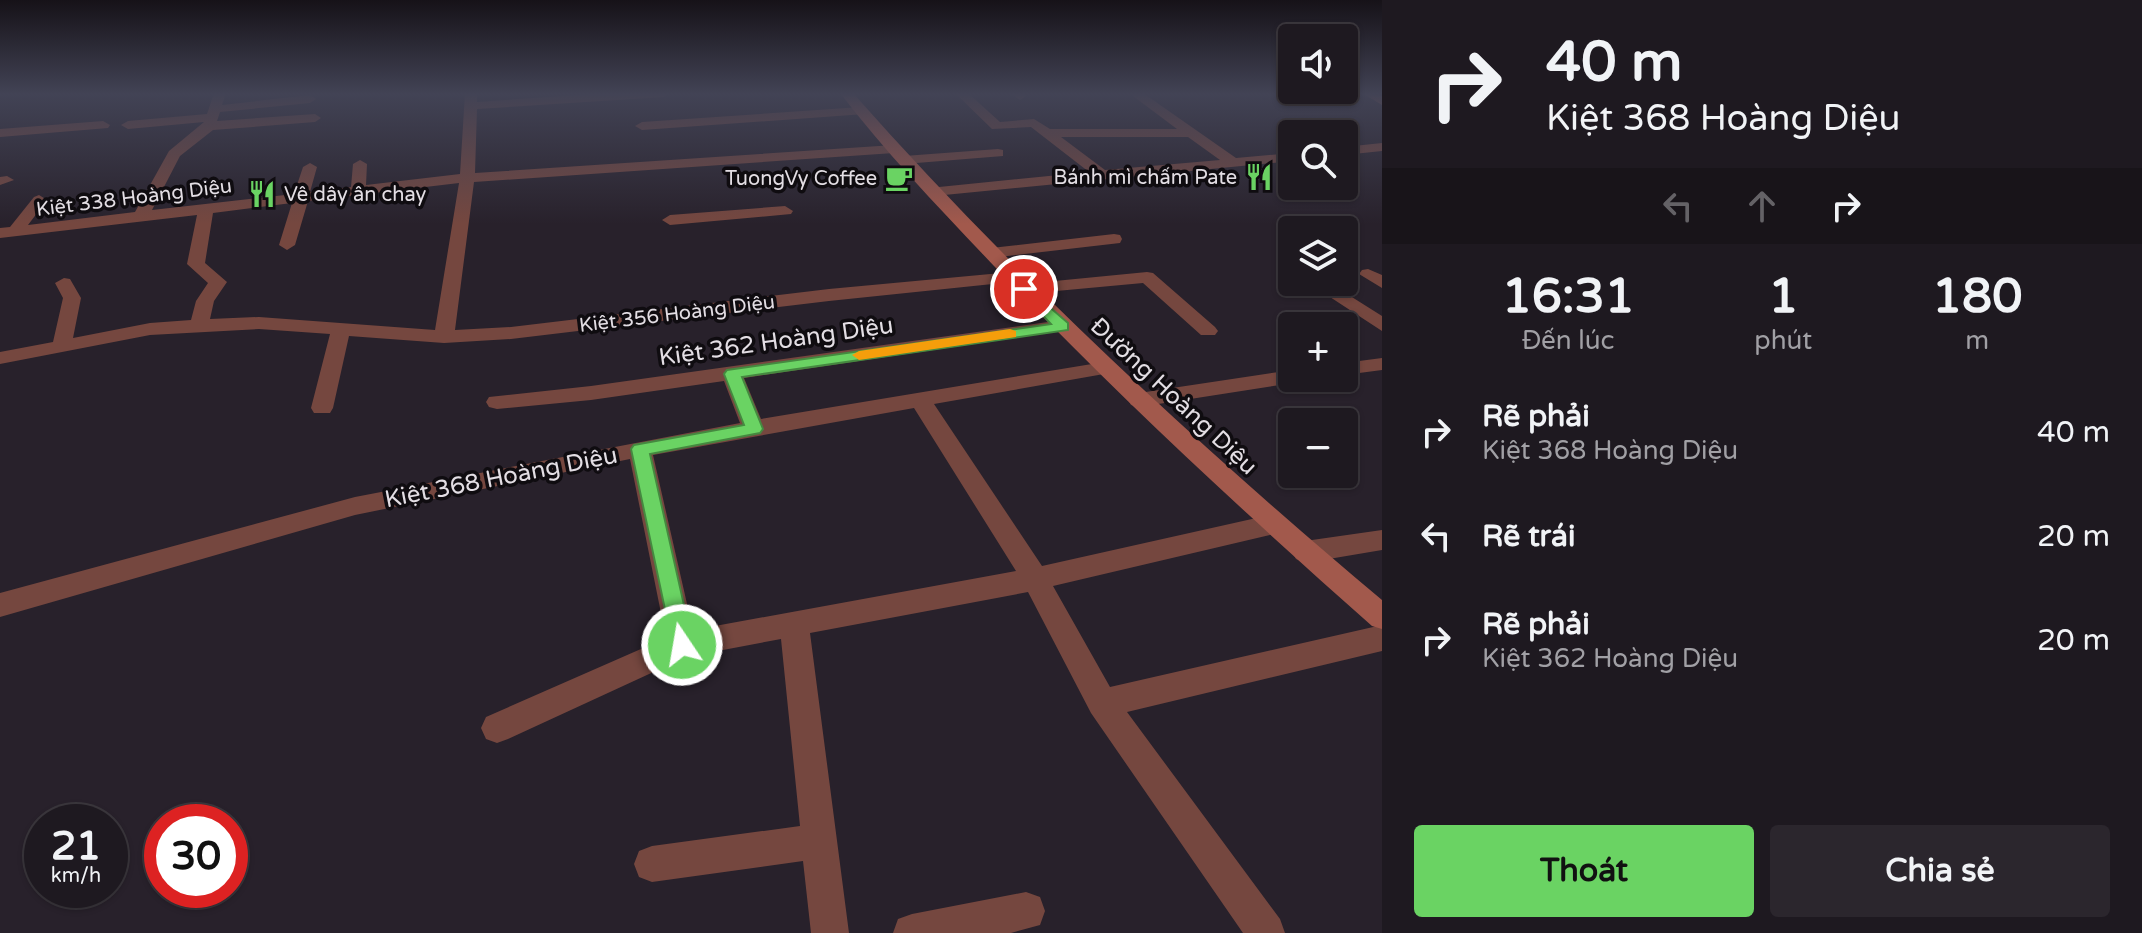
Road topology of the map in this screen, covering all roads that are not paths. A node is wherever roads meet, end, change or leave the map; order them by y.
1 (192, 137) edge
2 (469, 137) edge
3 (884, 137) edge
4 (1052, 137) edge
5 (1197, 137) edge
6 (1382, 147) edge
7 (1358, 150) edge
8 (998, 153) dead end
9 (899, 154) junction
10 (1278, 159) edge
11 (360, 164) dead end
12 (1235, 164) junction
13 (310, 167) dead end
14 (1103, 176) junction
15 (467, 178) junction
16 (358, 191) junction
17 (934, 191) junction
18 (302, 197) junction
19 (39, 200) dead end
20 (206, 209) junction
21 (785, 211) dead end
22 (141, 216) junction
23 (670, 220) dead end
24 (8, 232) edge
25 (1114, 239) dead end
26 (287, 245) dead end
27 (991, 253) junction
28 (64, 283) dead end
29 (1018, 283) junction
30 (1337, 296) edge
31 (199, 325) junction
32 (1382, 325) edge
33 (1062, 326) junction
34 (341, 329) junction
35 (1208, 331) dead end
36 (444, 337) junction
37 (62, 345) junction
38 (0, 358) edge
39 (1382, 364) edge
40 (1358, 367) edge
41 (1104, 368) junction
42 (732, 374) junction
43 (1278, 379) edge
44 (920, 400) junction
45 (1139, 400) junction
46 (497, 402) dead end
47 (322, 408) dead end
48 (754, 429) junction
49 (640, 449) junction
50 (1274, 524) junction
51 (1382, 540) edge
52 (1305, 552) junction
53 (1035, 579) junction
54 (0, 605) edge
55 (1382, 617) edge
56 (794, 624) junction
57 (1382, 638) edge
58 (682, 645) junction
59 (1102, 703) junction
60 (497, 728) dead end
61 (820, 841) junction
62 (652, 864) dead end
63 (1026, 911) dead end
64 (830, 933) edge
65 (912, 933) edge
66 (1266, 933) edge

1 - 22 street
2 - 15 street
3 - 9 main road, Đường Hoàng Diệu
4 - 14 street
5 - 12 street
6 - 7 street
8 - 9 street, Kiệt 338 Hoàng Diệu
9 - 15 street, Kiệt 338 Hoàng Diệu
9 - 17 main road, Đường Hoàng Diệu
10 - 12 street
11 - 16 street
12 - 14 street
13 - 18 street
14 - 17 street
15 - 16 street, Kiệt 338 Hoàng Diệu
15 - 36 street
16 - 18 street, Kiệt 338 Hoàng Diệu
17 - 27 main road, Đường Hoàng Diệu
18 - 20 street, Kiệt 338 Hoàng Diệu
18 - 26 street
19 - 24 street
20 - 22 street, Kiệt 338 Hoàng Diệu
20 - 31 street
21 - 23 street
22 - 24 street, Kiệt 338 Hoàng Diệu
25 - 27 street
27 - 29 main road, Đường Hoàng Diệu
28 - 37 street
29 - 33 main road, Đường Hoàng Diệu
29 - 35 street, Kiệt 356 Hoàng Diệu
29 - 36 street, Kiệt 356 Hoàng Diệu
30 - 32 street
31 - 34 street, Kiệt 356 Hoàng Diệu
31 - 37 street, Kiệt 356 Hoàng Diệu
33 - 41 main road, Đường Hoàng Diệu
33 - 42 street, Kiệt 362 Hoàng Diệu
34 - 36 street, Kiệt 356 Hoàng Diệu
34 - 47 street
37 - 38 street, Kiệt 356 Hoàng Diệu
39 - 40 street
41 - 44 street, Kiệt 368 Hoàng Diệu
41 - 45 main road, Đường Hoàng Diệu
42 - 46 street, Kiệt 362 Hoàng Diệu
42 - 48 street
43 - 45 street
44 - 48 street, Kiệt 368 Hoàng Diệu
44 - 53 street
45 - 50 main road, Đường Hoàng Diệu
48 - 49 street, Kiệt 368 Hoàng Diệu
49 - 54 street, Kiệt 368 Hoàng Diệu
49 - 58 street
50 - 52 main road, Đường Hoàng Diệu
50 - 53 street
51 - 52 street
52 - 55 main road, Đường Hoàng Diệu
53 - 56 street
53 - 59 street
56 - 58 street
56 - 61 street
57 - 59 street
58 - 60 street
59 - 66 street
61 - 62 street
61 - 64 street
63 - 65 street

